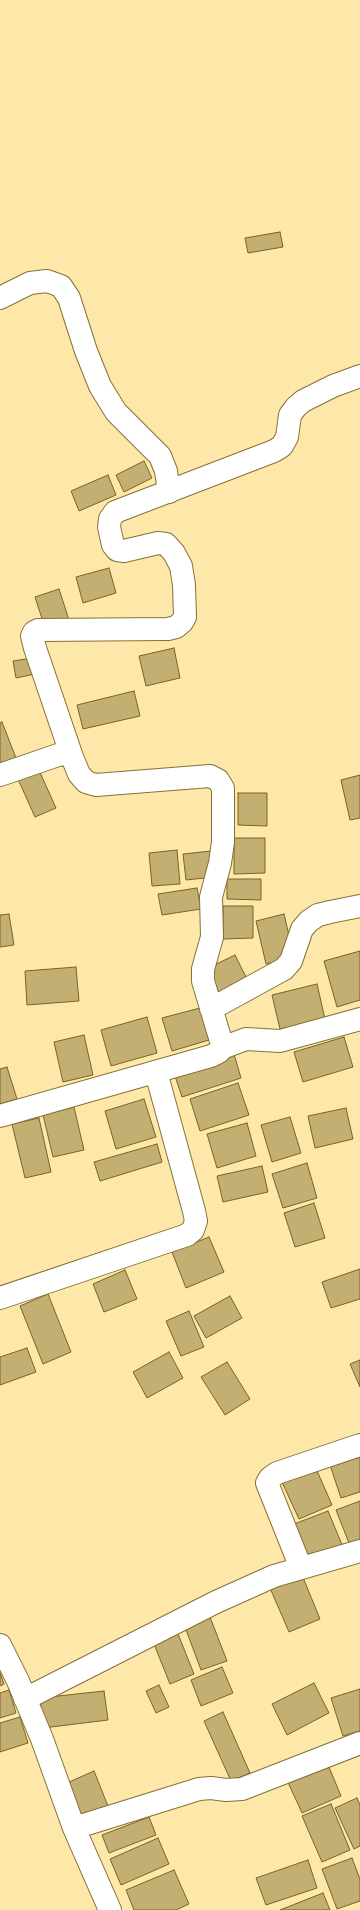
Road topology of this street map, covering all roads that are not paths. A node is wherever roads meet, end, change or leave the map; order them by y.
1 (0, 298) edge
2 (360, 376) edge
3 (169, 492) junction
4 (72, 758) junction
5 (0, 775) edge
6 (360, 906) edge
7 (211, 1009) junction
8 (360, 1019) edge
9 (222, 1048) junction
10 (156, 1072) junction
11 (0, 1116) edge
12 (0, 1298) edge
13 (360, 1444) edge
14 (360, 1551) edge
15 (301, 1568) junction
16 (0, 1645) edge
17 (25, 1699) junction
18 (360, 1743) edge
19 (74, 1828) junction
20 (110, 1910) edge

1 - 3 street
2 - 3 street
3 - 4 street
4 - 5 street
4 - 7 street
6 - 7 street
7 - 9 street
8 - 9 street
9 - 10 street
10 - 11 street
10 - 12 street
13 - 15 street
14 - 15 street
15 - 17 street
16 - 17 street
17 - 19 street
18 - 19 street
19 - 20 street

